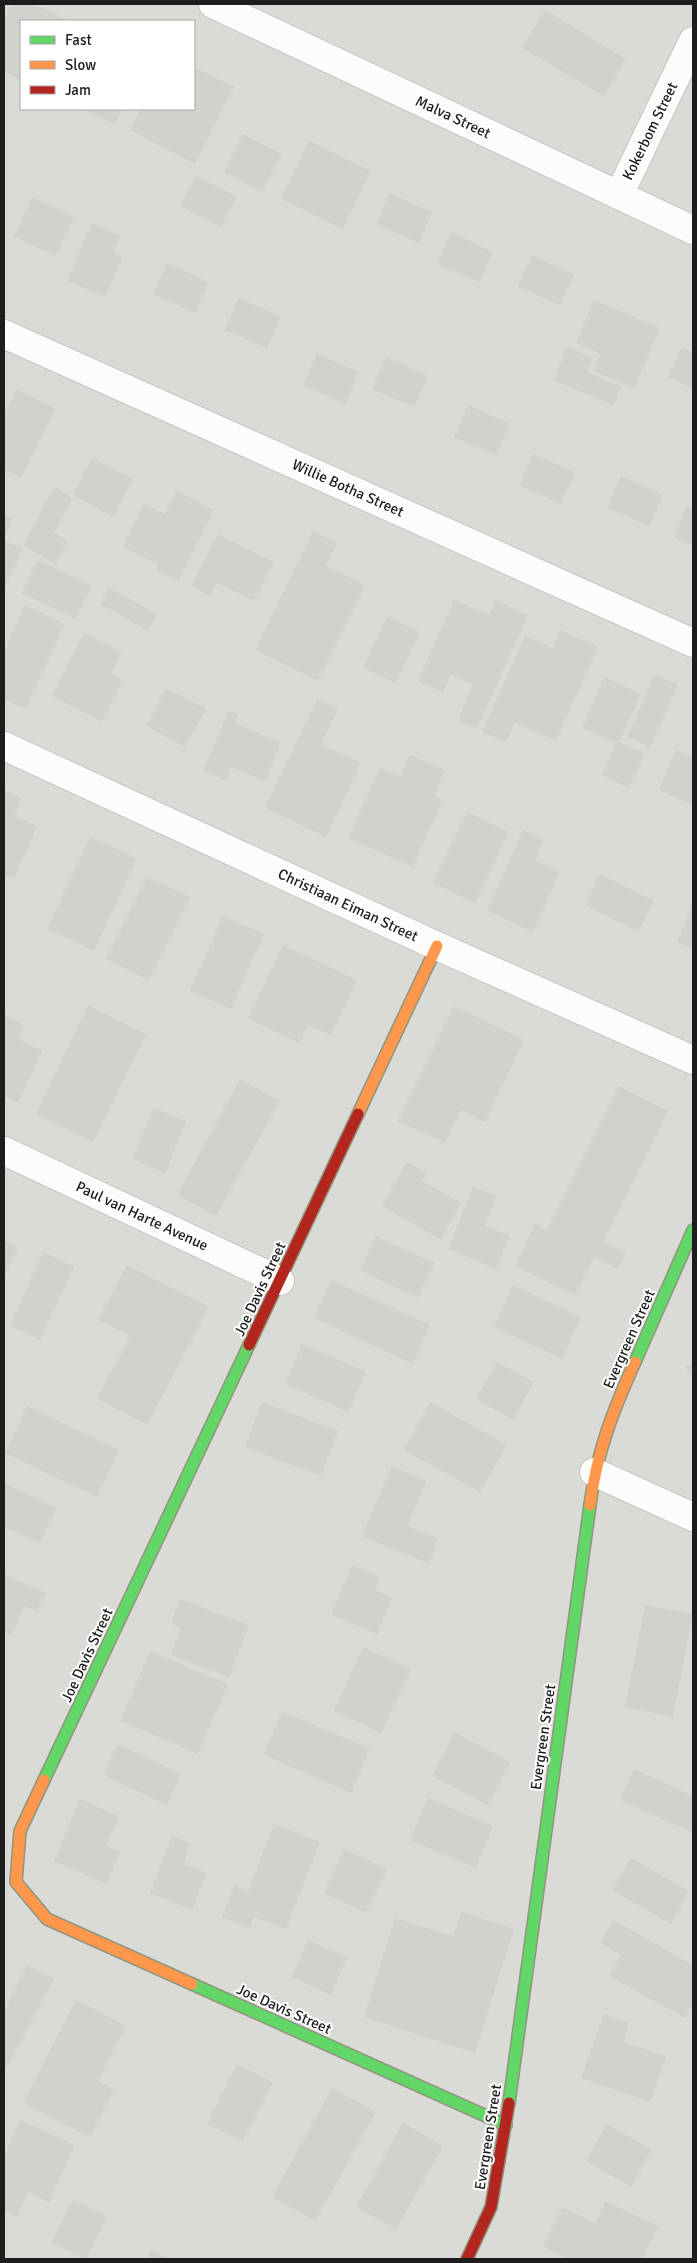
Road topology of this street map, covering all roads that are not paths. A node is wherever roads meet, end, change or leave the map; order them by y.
1 (213, 4) edge
2 (693, 41) edge
3 (619, 195) junction
4 (693, 230) edge
5 (4, 334) edge
6 (693, 643) edge
7 (4, 746) edge
8 (437, 946) junction
9 (693, 1060) edge
10 (4, 1151) edge
11 (693, 1230) edge
12 (280, 1280) junction
13 (594, 1472) junction
14 (693, 1517) edge
15 (506, 2125) junction
16 (467, 2259) edge

1 - 3 street, Malva Street
2 - 3 street, Kokerbom Street
3 - 4 street, Malva Street
5 - 6 street, Willie Botha Street
7 - 8 street, Christiaan Eiman Street
8 - 9 street, Christiaan Eiman Street
8 - 12 street, Joe Davis Street
10 - 12 street, Paul van Harte Avenue
11 - 13 street, Evergreen Street
12 - 15 street, Joe Davis Street
13 - 14 street
13 - 15 street, Evergreen Street
15 - 16 street, Evergreen Street

